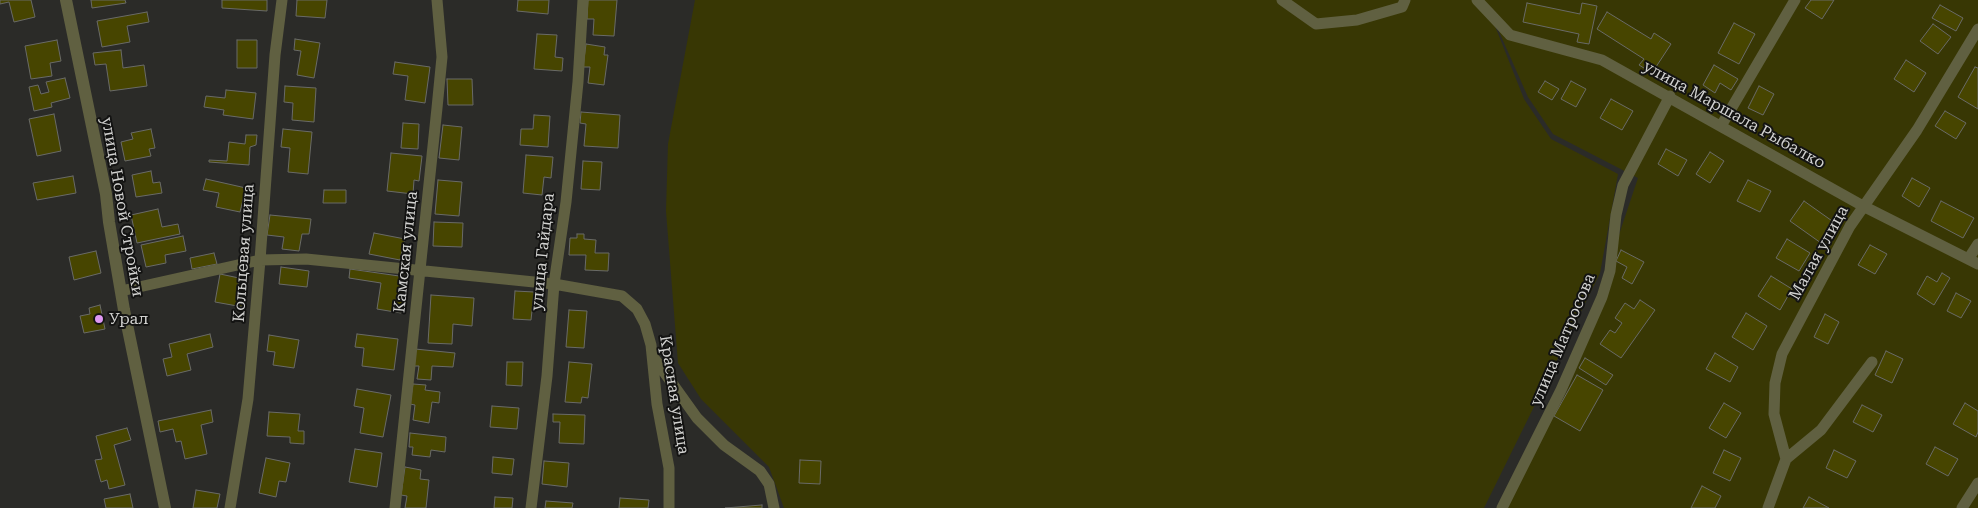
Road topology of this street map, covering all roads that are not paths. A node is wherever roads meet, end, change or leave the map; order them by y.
1 (66, 0) edge
2 (282, 0) edge
3 (437, 0) edge
4 (582, 0) edge
5 (1282, 0) edge
6 (1405, 0) edge
7 (1477, 0) edge
8 (1795, 0) edge
9 (1978, 29) edge
10 (1670, 96) junction
11 (1721, 126) junction
12 (1863, 206) junction
13 (1978, 244) edge
14 (260, 260) junction
15 (1974, 261) edge
16 (419, 270) junction
17 (554, 284) junction
18 (121, 291) junction
19 (654, 358) junction
20 (1872, 362) dead end
21 (1786, 459) junction
22 (1978, 483) edge
23 (165, 508) edge
24 (230, 508) edge
25 (395, 508) edge
26 (531, 508) edge
27 (669, 508) edge
28 (774, 508) edge
29 (1502, 508) edge
30 (1768, 508) edge
31 (1962, 508) edge

1 - 18 street, улица Новой Стройки
2 - 14 street, Кольцевая улица
3 - 16 street, Камская улица
4 - 17 street, улица Гайдара
5 - 6 street
7 - 10 street, улица Маршала Рыбалко
8 - 11 street
9 - 12 street, Малая улица
10 - 11 street, улица Маршала Рыбалко
10 - 29 street, улица Матросова
11 - 12 street, улица Маршала Рыбалко
12 - 15 street, улица Маршала Рыбалко
12 - 21 street, Малая улица
13 - 15 street
14 - 16 street
14 - 18 street
14 - 24 street, Кольцевая улица
16 - 17 street
16 - 25 street, Камская улица
17 - 19 street, Красная улица
17 - 26 street, улица Гайдара
18 - 23 street, улица Новой Стройки
19 - 27 street, Красная улица
19 - 28 street
20 - 21 street
21 - 30 street
22 - 31 street

